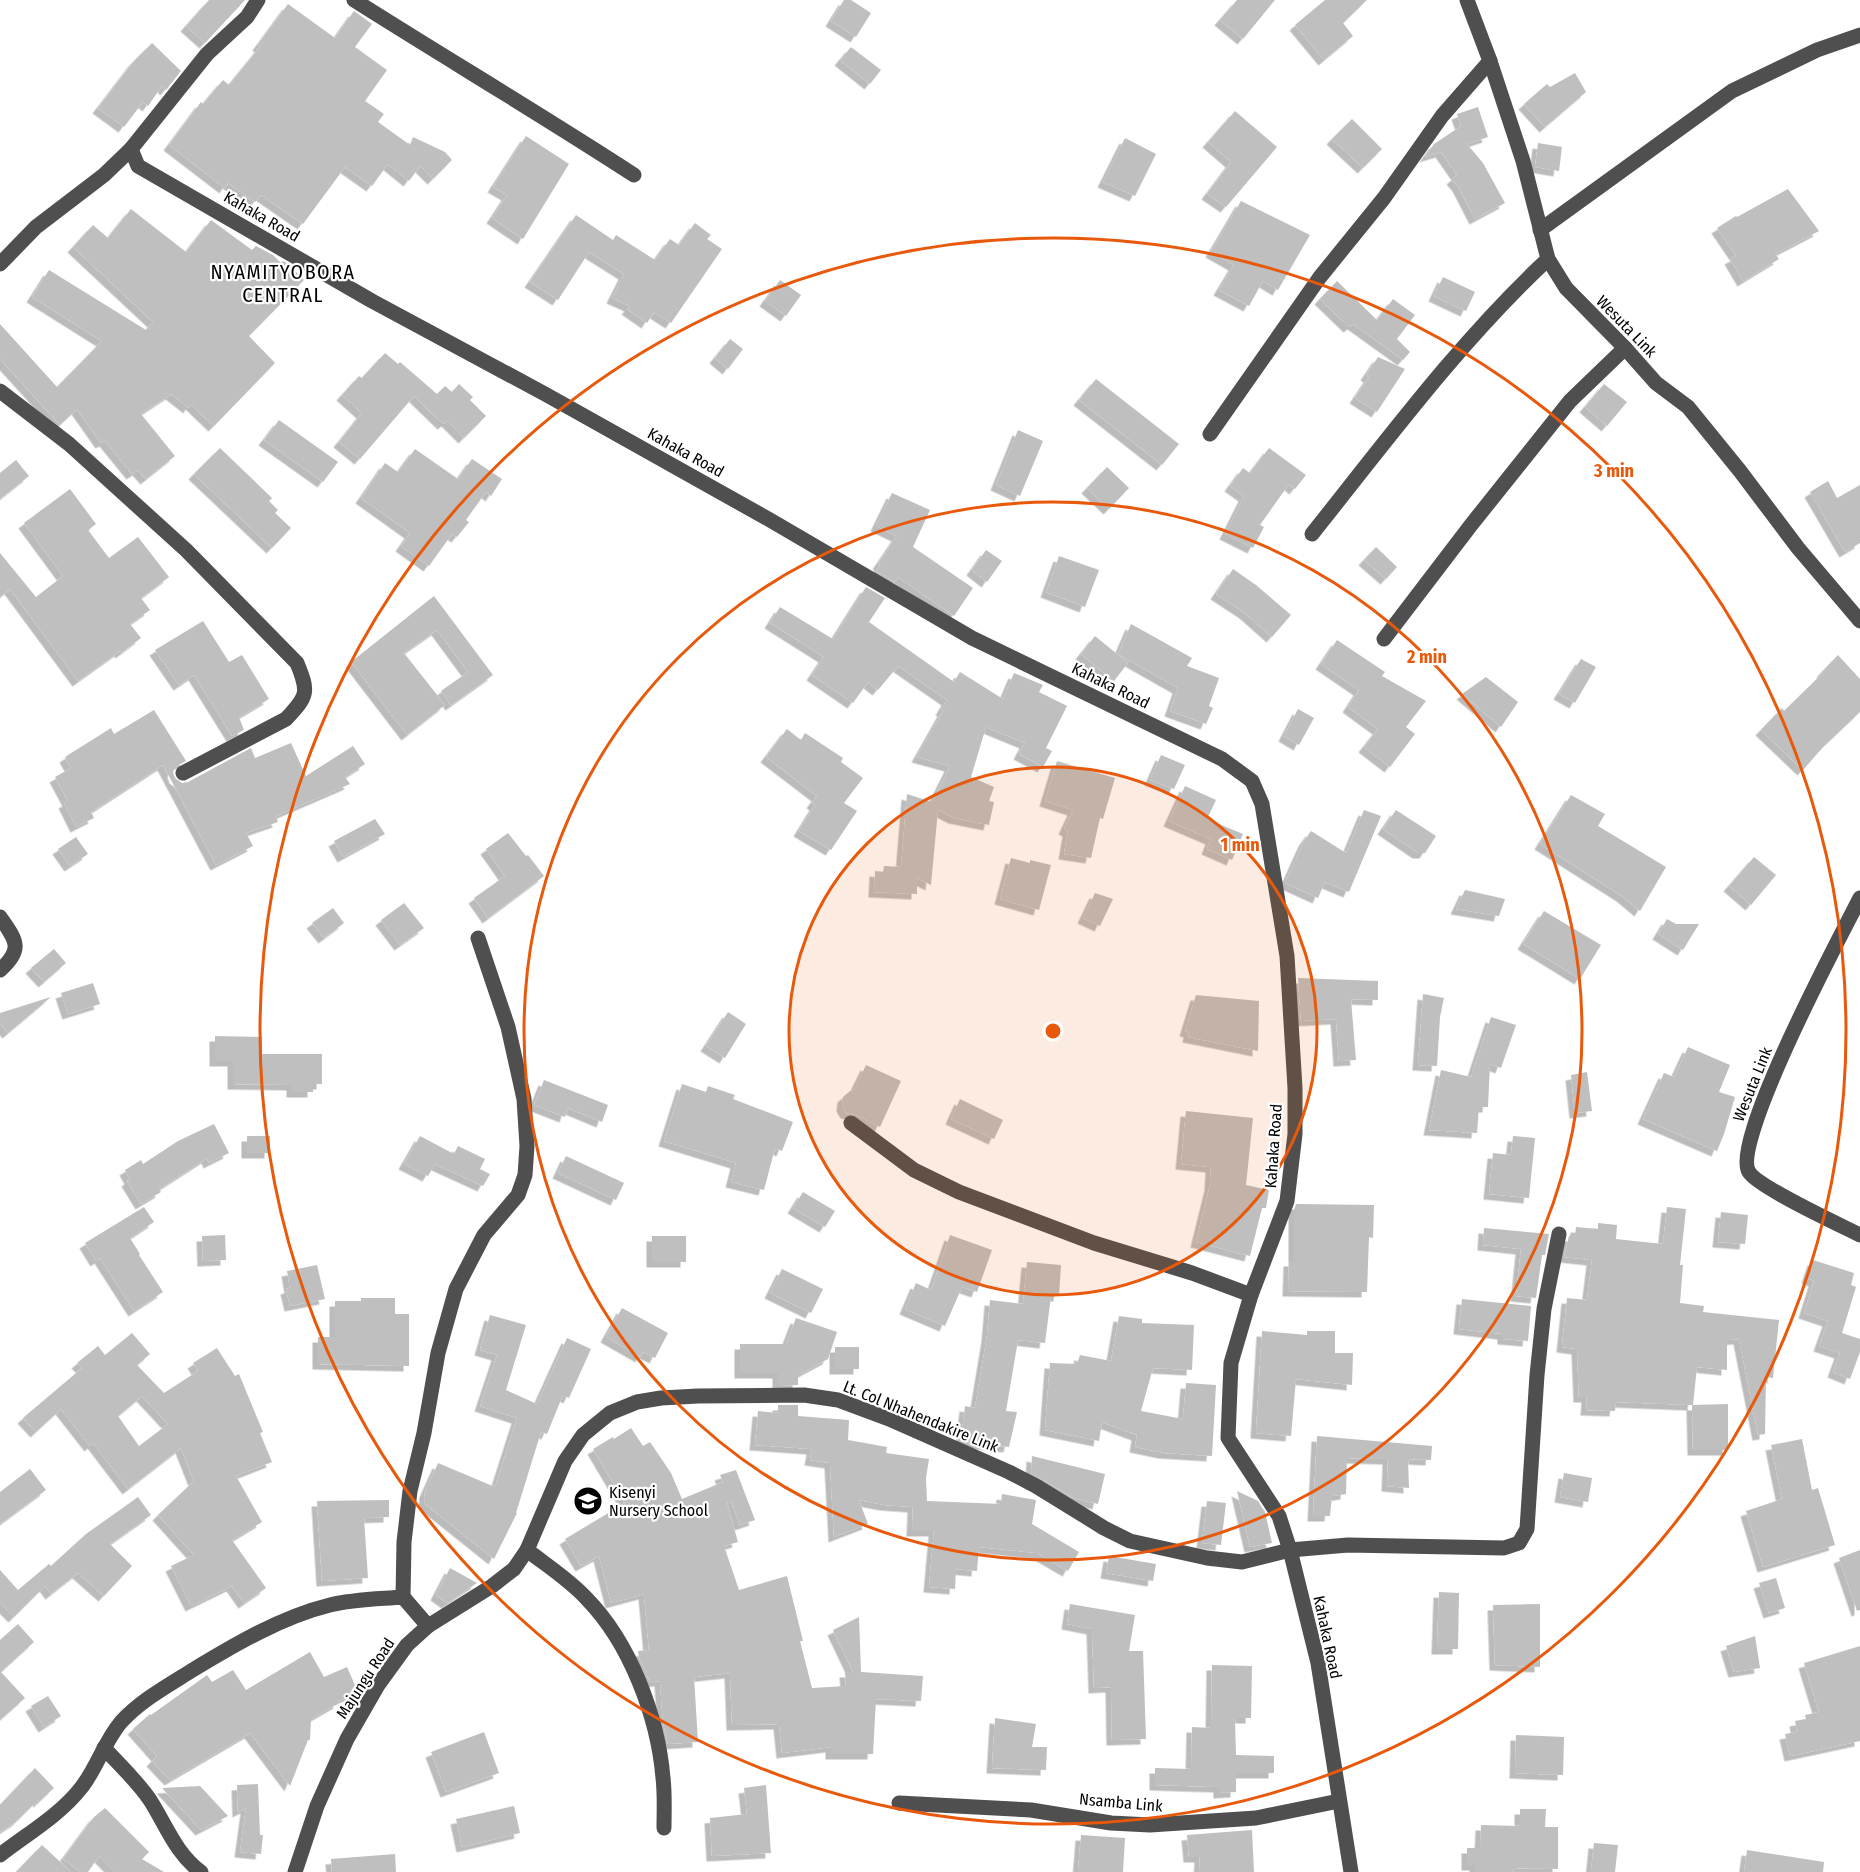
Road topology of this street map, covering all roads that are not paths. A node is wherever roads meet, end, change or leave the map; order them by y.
1 (258, 0) edge
2 (354, 0) edge
3 (1470, 1) edge
4 (1860, 35) edge
5 (1490, 61) junction
6 (131, 149) junction
7 (634, 175) dead end
8 (1540, 230) junction
9 (1548, 260) junction
10 (0, 264) edge
11 (1625, 348) junction
12 (0, 391) edge
13 (1210, 434) dead end
14 (1312, 534) dead end
15 (1855, 605) edge
16 (1860, 621) edge
17 (1384, 639) dead end
18 (183, 773) dead end
19 (1860, 898) edge
20 (0, 917) edge
21 (478, 938) dead end
22 (0, 970) edge
23 (851, 1124) dead end
24 (1559, 1234) dead end
25 (1860, 1235) edge
26 (1251, 1295) junction
27 (527, 1550) junction
28 (1290, 1550) junction
29 (403, 1597) junction
30 (428, 1626) junction
31 (104, 1748) junction
32 (1339, 1801) junction
33 (899, 1803) dead end
34 (664, 1828) dead end
35 (0, 1855) edge
36 (201, 1872) edge
37 (295, 1872) edge
38 (1351, 1872) edge

1 - 6 street
2 - 7 street
3 - 5 street, Wesuta Link
4 - 8 street
5 - 8 street, Wesuta Link
5 - 13 street
6 - 10 street
6 - 26 street, Kahaka Road
8 - 9 street, Wesuta Link
9 - 11 street, Wesuta Link
9 - 14 street
11 - 15 street, Wesuta Link
11 - 17 street
12 - 18 street
15 - 16 street, Wesuta Link
19 - 25 street, Wesuta Link
20 - 22 street
21 - 29 street
23 - 26 street
24 - 28 street, Lt. Col Nhahendakire Link
26 - 28 street, Kahaka Road
27 - 28 street, Lt. Col Nhahendakire Link
27 - 30 street, Majungu Road
27 - 34 street
28 - 32 street, Kahaka Road
29 - 30 street
29 - 31 street
30 - 37 street, Majungu Road
31 - 35 street
31 - 36 street
32 - 33 street, Nsamba Link
32 - 38 street, Kahaka Road

